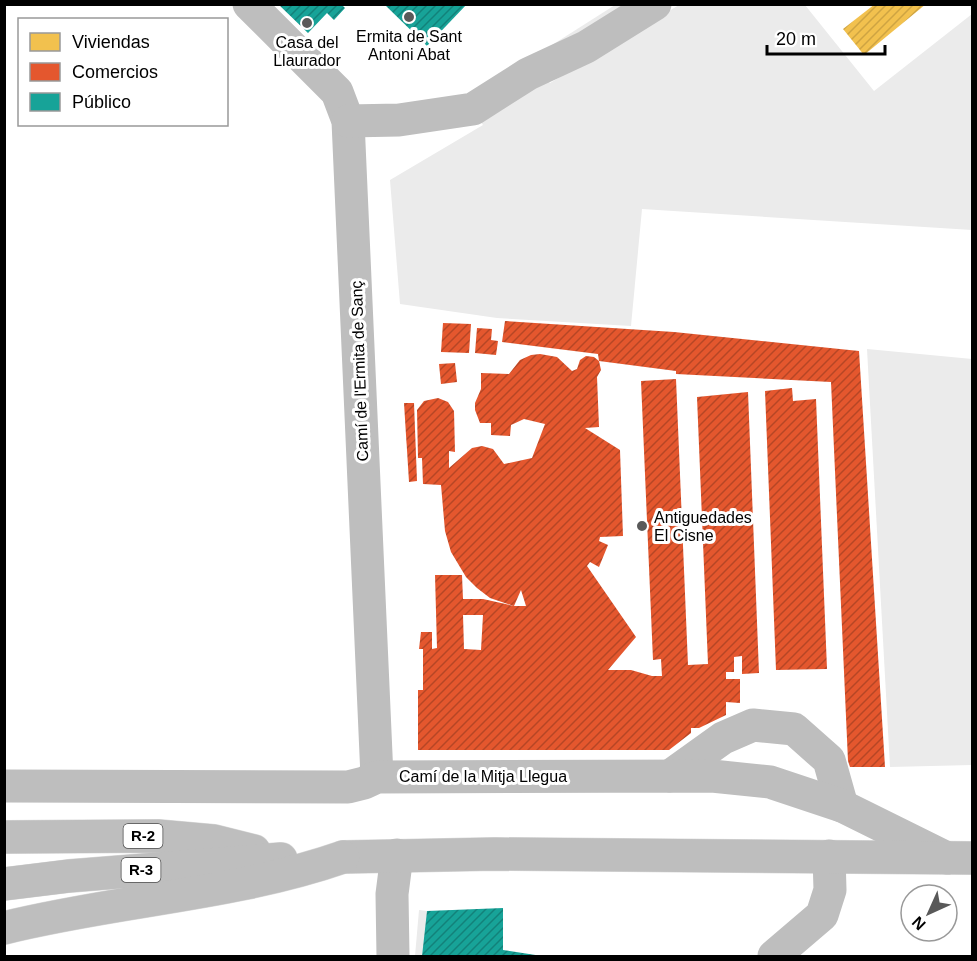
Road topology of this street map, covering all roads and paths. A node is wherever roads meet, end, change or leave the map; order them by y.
1 (249, 4) edge
2 (655, 4) edge
3 (348, 121) junction
4 (670, 776) junction
5 (377, 777) junction
6 (4, 786) edge
7 (842, 806) junction
8 (4, 837) edge
9 (397, 855) junction
10 (829, 856) junction
11 (343, 857) junction
12 (960, 858) edge
13 (278, 859) junction
14 (4, 884) edge
15 (4, 928) edge
16 (393, 957) edge
17 (774, 957) edge

1 - 3 main road, Camí de l'Ermita de Sanç
2 - 3 main road
3 - 5 main road, Camí de l'Ermita de Sanç
4 - 5 main road, Camí de la Mitja Llegua
4 - 7 main road, Camí de la Mitja Llegua
4 - 7 main road
5 - 6 main road, Camí de la Mitja Llegua
7 - 12 main road, Camí de la Mitja Llegua
8 - 13 main road, R-2
9 - 10 main road
9 - 11 main road
9 - 16 main road
10 - 12 main road
10 - 17 main road
11 - 13 main road, R-3
11 - 15 main road
13 - 14 main road, R-3

